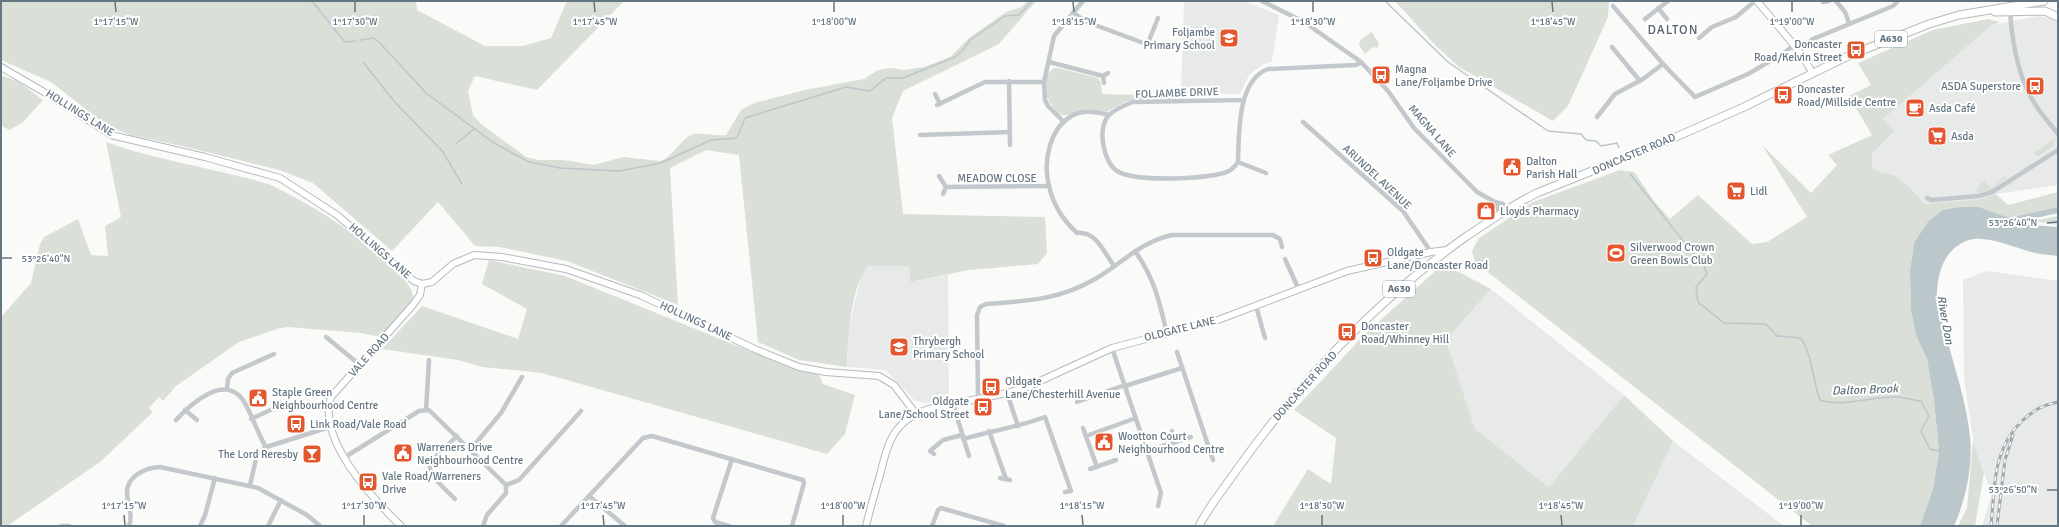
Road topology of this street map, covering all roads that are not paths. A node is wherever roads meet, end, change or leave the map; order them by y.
1 (1083, 1) edge
2 (1262, 1) edge
3 (1668, 1) edge
4 (1756, 1) edge
5 (1829, 1) edge
6 (1836, 1) edge
7 (1898, 1) edge
8 (2044, 1) edge
9 (1824, 2) dead end
10 (1613, 6) dead end
11 (1658, 8) junction
12 (2010, 11) junction
13 (1072, 13) junction
14 (1973, 13) junction
15 (2058, 17) edge
16 (1158, 18) dead end
17 (1645, 19) dead end
18 (1667, 19) dead end
19 (1849, 24) junction
20 (1699, 38) dead end
21 (1794, 45) junction
22 (1612, 48) dead end
23 (1799, 51) junction
24 (1048, 62) junction
25 (1361, 62) junction
26 (1663, 64) junction
27 (1, 67) edge
28 (1812, 72) junction
29 (1009, 81) junction
30 (1640, 81) junction
31 (1044, 82) junction
32 (1104, 83) dead end
33 (935, 94) dead end
34 (1244, 100) junction
35 (1597, 113) dead end
36 (1109, 116) junction
37 (1064, 122) junction
38 (1303, 122) dead end
39 (1010, 132) junction
40 (2058, 134) edge
41 (920, 135) dead end
42 (1010, 145) dead end
43 (2058, 150) edge
44 (1238, 162) junction
45 (1266, 173) dead end
46 (939, 176) dead end
47 (1049, 186) junction
48 (946, 187) junction
49 (943, 194) dead end
50 (1927, 198) dead end
51 (1495, 202) junction
52 (1507, 208) junction
53 (1500, 214) junction
54 (1282, 247) dead end
55 (1447, 250) junction
56 (1135, 251) junction
57 (1431, 252) junction
58 (1285, 259) dead end
59 (1114, 266) junction
60 (422, 284) junction
61 (1298, 290) junction
62 (1256, 306) junction
63 (1167, 334) junction
64 (326, 336) dead end
65 (1265, 338) dead end
66 (1112, 348) junction
67 (1177, 352) dead end
68 (274, 354) dead end
69 (429, 360) dead end
70 (360, 365) junction
71 (1182, 368) junction
72 (522, 377) dead end
73 (1125, 386) junction
74 (227, 389) junction
75 (1007, 393) junction
76 (978, 398) junction
77 (1077, 402) dead end
78 (953, 404) junction
79 (279, 406) dead end
80 (185, 410) junction
81 (426, 410) junction
82 (581, 411) dead end
83 (916, 414) junction
84 (1136, 418) junction
85 (251, 419) junction
86 (176, 420) dead end
87 (197, 420) dead end
88 (1018, 426) junction
89 (330, 427) junction
90 (1083, 428) dead end
91 (989, 431) junction
92 (1172, 431) dead end
93 (456, 436) junction
94 (1086, 436) junction
95 (1191, 436) dead end
96 (963, 437) junction
97 (1176, 442) junction
98 (266, 447) junction
99 (470, 449) junction
100 (1147, 451) junction
101 (934, 454) dead end
102 (969, 456) dead end
103 (345, 457) junction
104 (732, 459) junction
105 (1116, 460) dead end
106 (1212, 460) dead end
107 (1097, 467) junction
108 (1090, 469) dead end
109 (215, 478) junction
110 (1000, 478) dead end
111 (506, 484) junction
112 (250, 485) junction
113 (1065, 492) dead end
114 (589, 496) junction
115 (455, 499) dead end
116 (281, 500) junction
117 (1158, 506) dead end
118 (986, 524) edge
119 (61, 526) edge
120 (69, 526) edge
121 (129, 526) edge
122 (200, 526) edge
123 (268, 526) edge
124 (320, 526) edge
125 (401, 526) edge
126 (483, 526) edge
127 (561, 526) edge
128 (625, 526) edge
129 (729, 526) edge
130 (792, 526) edge
131 (866, 526) edge
132 (932, 526) edge
133 (1004, 526) edge
134 (1199, 526) edge

1 - 13 street
2 - 25 street, MAGNA LANE
3 - 11 street
4 - 20 street
4 - 21 street
5 - 9 street
6 - 19 street
7 - 19 street
8 - 14 main road, DONCASTER ROAD / A630
10 - 26 street
11 - 17 street
11 - 18 street
12 - 14 main road, DONCASTER ROAD / A630
12 - 15 main road, DONCASTER ROAD / A630
12 - 40 street
13 - 16 street
13 - 24 street
14 - 28 main road, DONCASTER ROAD / A630
19 - 23 street
21 - 23 street
21 - 26 street
22 - 30 street
23 - 28 street
24 - 31 street
24 - 32 street
25 - 34 street
25 - 51 street, MAGNA LANE
26 - 30 street
27 - 60 street, HOLLINGS LANE
28 - 52 main road, DONCASTER ROAD / A630
29 - 31 street
29 - 33 street
29 - 39 street
30 - 35 street
31 - 37 street
34 - 36 street, FOLJAMBE DRIVE
34 - 44 street
36 - 37 street
36 - 44 street
37 - 47 street
38 - 57 street, ARUNDEL AVENUE
39 - 41 street
39 - 42 street
43 - 50 street
44 - 45 street
46 - 48 street, MEADOW CLOSE
47 - 48 street, MEADOW CLOSE
47 - 59 street
48 - 49 street, MEADOW CLOSE
51 - 52 street, MAGNA LANE
51 - 53 street
52 - 53 main road, DONCASTER ROAD / A630
53 - 55 main road, DONCASTER ROAD / A630
54 - 56 street
55 - 57 street, OLDGATE LANE
55 - 134 main road, DONCASTER ROAD / A630
56 - 59 street
56 - 63 street
57 - 61 street, OLDGATE LANE
58 - 61 street
59 - 76 street
60 - 70 street, VALE ROAD
60 - 83 street, HOLLINGS LANE
61 - 62 street, OLDGATE LANE
62 - 63 street, OLDGATE LANE
62 - 65 street
63 - 66 street, OLDGATE LANE
64 - 70 street
66 - 73 street
66 - 75 street, OLDGATE LANE
67 - 71 street
68 - 74 street
69 - 81 street
70 - 89 street, VALE ROAD
71 - 73 street
71 - 106 street
72 - 99 street
73 - 77 street
73 - 84 street
74 - 80 street
74 - 85 street
75 - 76 street, OLDGATE LANE
75 - 88 street
76 - 78 street, OLDGATE LANE
78 - 83 street, OLDGATE LANE
78 - 96 street
79 - 85 street
80 - 86 street
80 - 87 street
81 - 93 street
81 - 103 street
82 - 111 street
83 - 131 street
84 - 94 street
84 - 100 street
85 - 98 street
88 - 91 street
88 - 113 street
89 - 98 street
89 - 103 street, VALE ROAD
90 - 94 street
91 - 96 street
91 - 110 street
92 - 97 street
93 - 99 street
93 - 115 street
94 - 107 street
95 - 97 street
96 - 101 street
96 - 102 street
97 - 100 street
98 - 112 street
99 - 111 street
100 - 117 street
103 - 125 street, VALE ROAD
104 - 114 street
104 - 129 street
104 - 130 street
105 - 107 street
107 - 108 street
109 - 112 street
109 - 121 street
109 - 122 street
111 - 126 street
112 - 116 street
114 - 127 street
114 - 128 street
116 - 123 street
116 - 124 street
118 - 132 street
118 - 133 street
119 - 120 street

